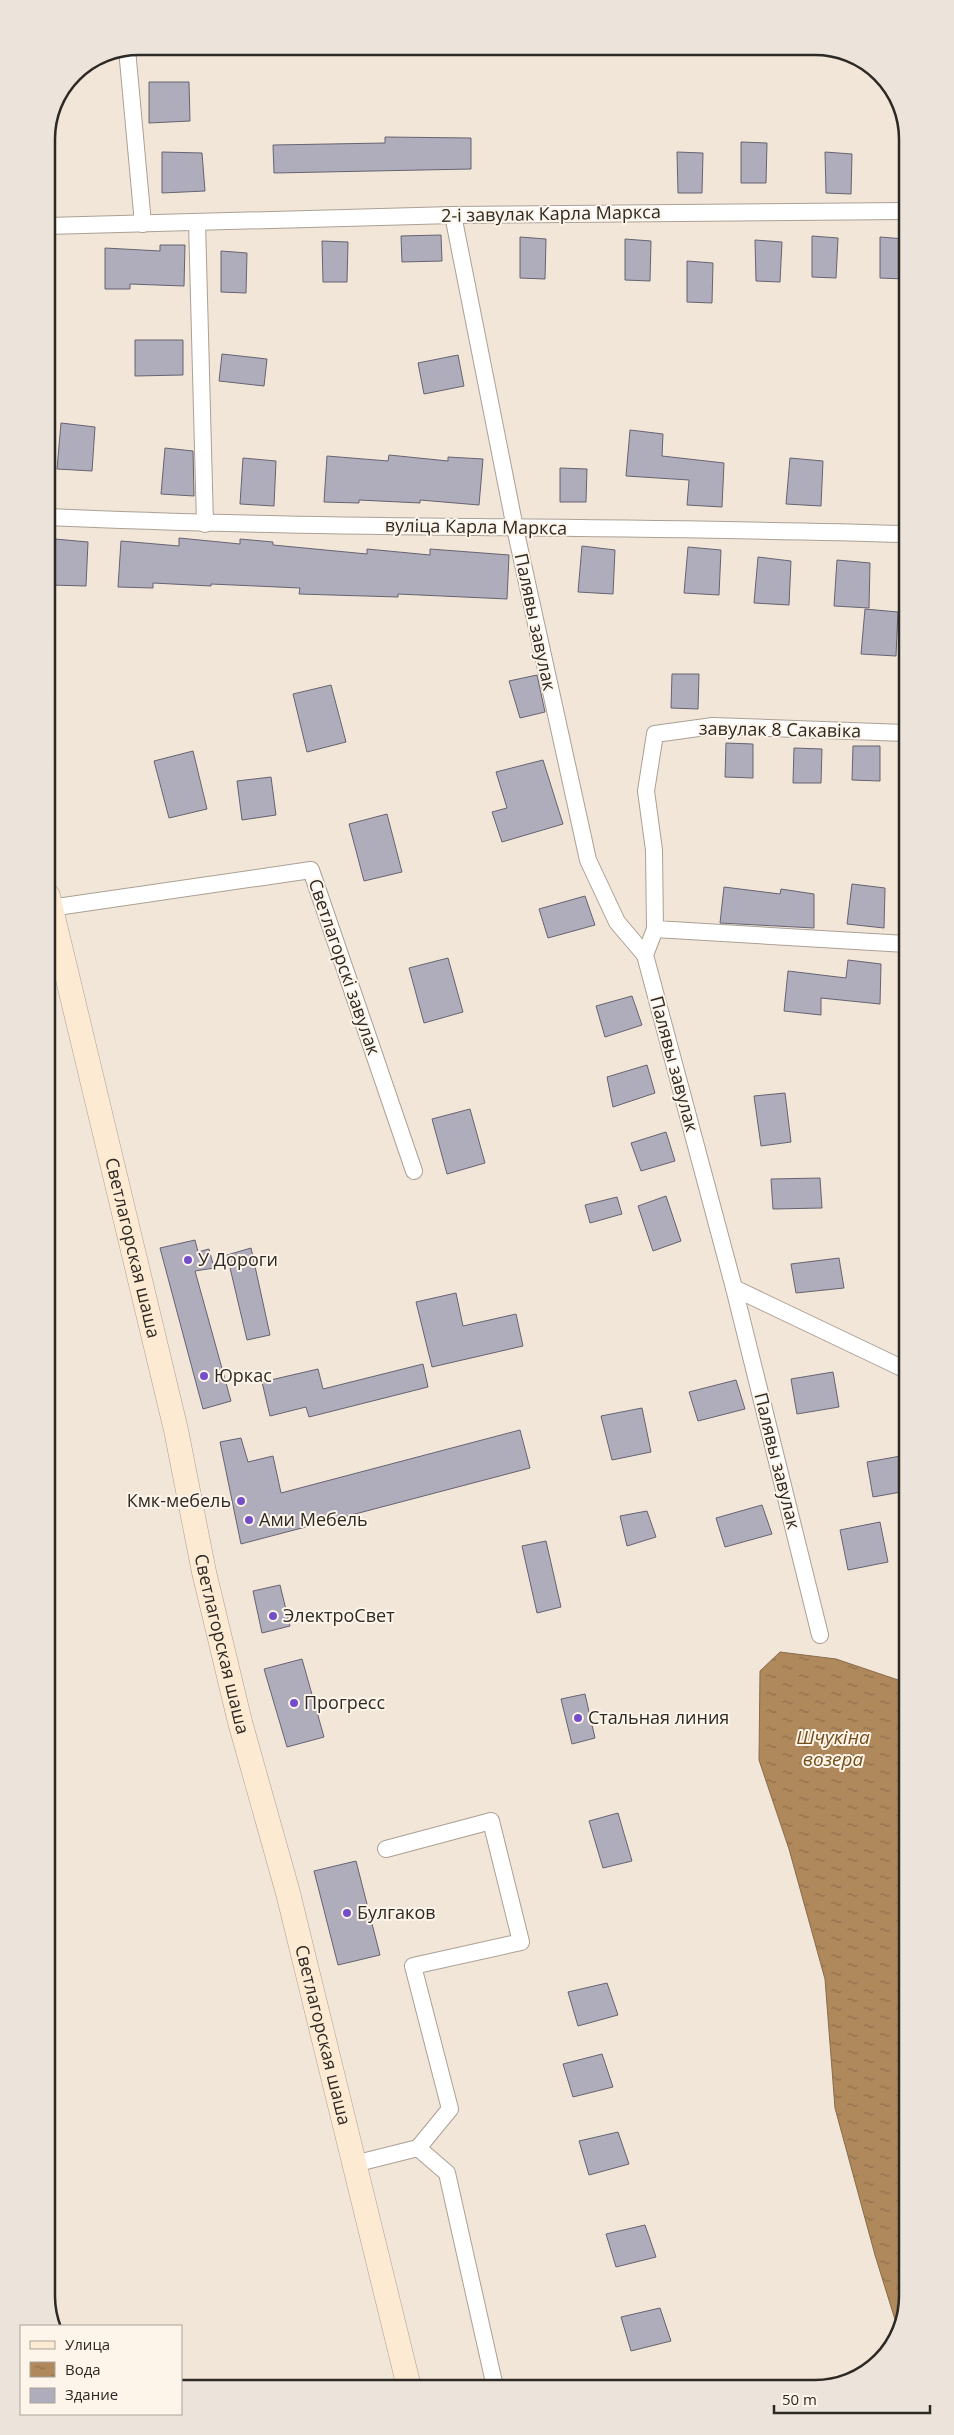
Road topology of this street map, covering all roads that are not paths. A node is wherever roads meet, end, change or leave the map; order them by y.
1 (129, 56) edge
2 (899, 211) edge
3 (453, 215) junction
4 (197, 222) junction
5 (142, 224) junction
6 (55, 226) edge
7 (55, 517) edge
8 (205, 524) junction
9 (515, 528) junction
10 (899, 534) edge
11 (899, 733) edge
12 (55, 901) edge
13 (55, 927) edge
14 (656, 929) junction
15 (899, 944) edge
16 (645, 955) junction
17 (414, 1171) dead end
18 (734, 1288) junction
19 (899, 1367) edge
20 (820, 1635) dead end
21 (386, 1849) dead end
22 (418, 2148) junction
23 (354, 2164) junction
24 (407, 2380) edge
25 (493, 2380) edge

1 - 5 street
2 - 3 street, 2-і завулак Карла Маркса
3 - 4 street, 2-і завулак Карла Маркса
3 - 9 street, Палявы завулак
4 - 5 street, 2-і завулак Карла Маркса
4 - 8 street
5 - 6 street, 2-і завулак Карла Маркса
7 - 8 street, вуліца Карла Маркса
8 - 9 street, вуліца Карла Маркса
9 - 10 street, вуліца Карла Маркса
9 - 16 street, Палявы завулак
11 - 14 street, завулак 8 Сакавіка
12 - 17 street, Светлагорскі завулак
13 - 23 main road, Светлагорская шаша
14 - 15 street
14 - 16 street
16 - 18 street, Палявы завулак
18 - 19 street
18 - 20 street, Палявы завулак
21 - 22 street
22 - 23 street
22 - 25 street
23 - 24 main road, Светлагорская шаша

